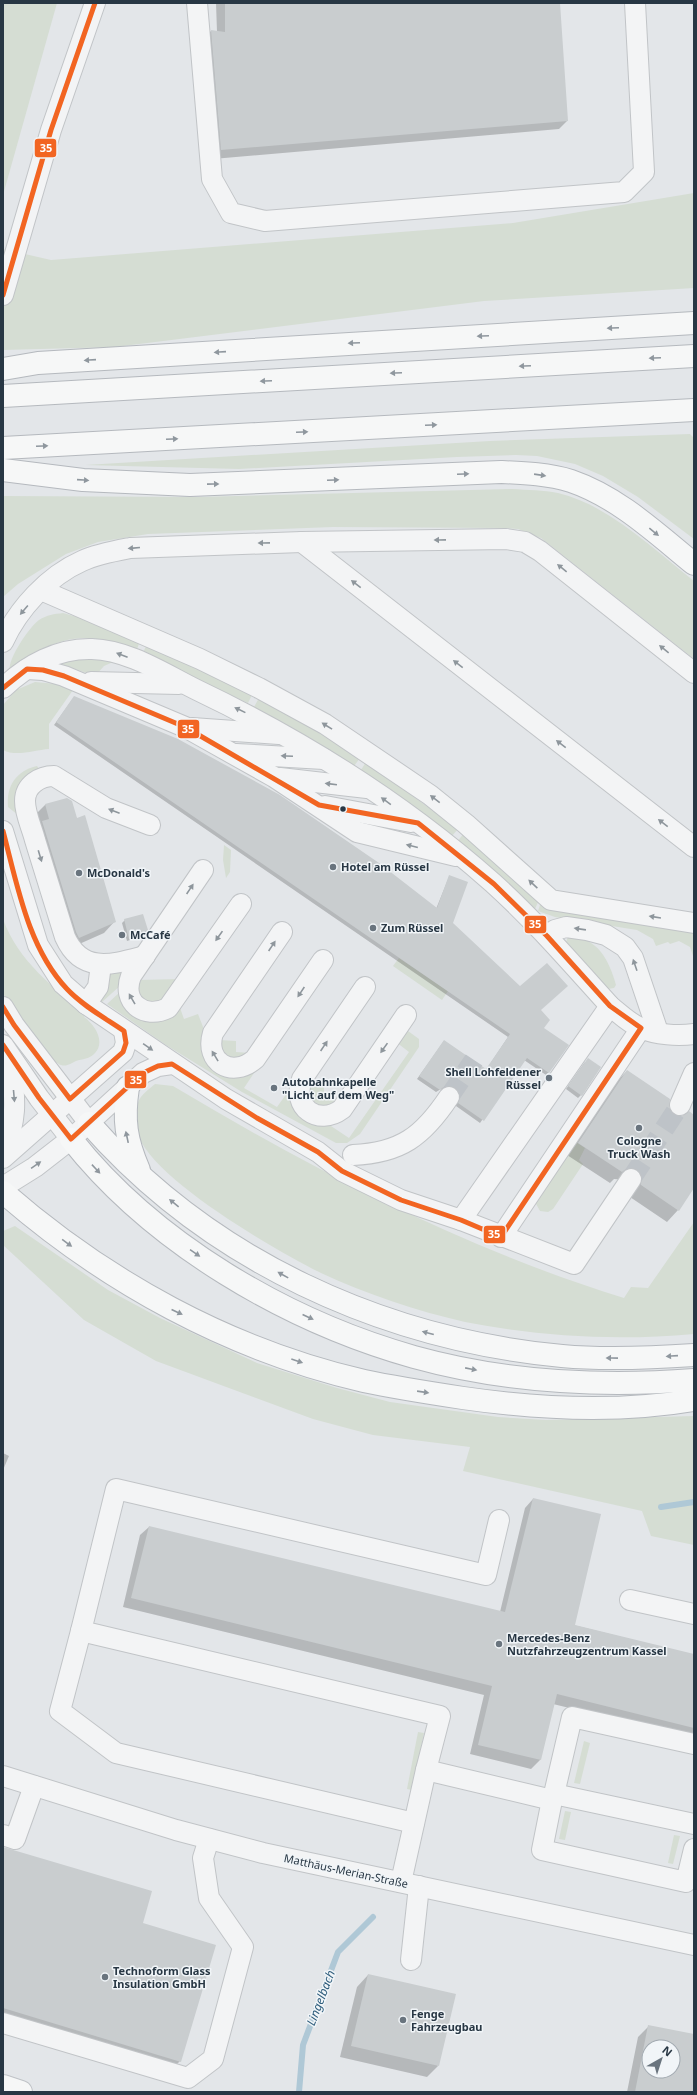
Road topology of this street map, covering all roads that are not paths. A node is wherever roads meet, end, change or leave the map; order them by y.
1 (95, 3) edge
2 (197, 3) edge
3 (635, 3) edge
4 (3, 295) edge
5 (694, 324) edge
6 (694, 356) edge
7 (3, 369) edge
8 (3, 396) edge
9 (694, 410) edge
10 (3, 448) edge
11 (3, 470) edge
12 (302, 542) junction
13 (694, 564) edge
14 (41, 590) junction
15 (3, 642) edge
16 (28, 669) junction
17 (694, 673) edge
18 (81, 682) junction
19 (185, 684) junction
20 (3, 688) edge
21 (185, 727) junction
22 (285, 734) junction
23 (232, 754) junction
24 (326, 759) junction
25 (274, 777) junction
26 (370, 789) junction
27 (319, 805) junction
28 (29, 818) junction
29 (418, 823) junction
30 (150, 825) dead end
31 (5, 840) edge
32 (694, 847) edge
33 (464, 858) junction
34 (203, 870) dead end
35 (241, 904) dead end
36 (694, 923) edge
37 (282, 932) dead end
38 (547, 936) junction
39 (145, 956) junction
40 (323, 960) dead end
41 (101, 965) junction
42 (365, 987) dead end
43 (86, 1004) junction
44 (610, 1006) junction
45 (3, 1007) edge
46 (406, 1016) dead end
47 (650, 1030) junction
48 (124, 1031) junction
49 (694, 1034) edge
50 (7, 1051) edge
51 (172, 1064) junction
52 (694, 1073) edge
53 (128, 1087) junction
54 (448, 1097) tunnel mouth
55 (70, 1098) junction
56 (680, 1105) tunnel mouth
57 (52, 1115) junction
58 (89, 1123) junction
59 (71, 1139) junction
60 (353, 1155) dead end
61 (3, 1157) edge
62 (140, 1173) junction
63 (631, 1179) tunnel mouth
64 (3, 1187) edge
65 (3, 1192) edge
66 (461, 1220) junction
67 (501, 1237) junction
68 (694, 1355) edge
69 (694, 1380) edge
70 (694, 1400) edge
71 (499, 1520) dead end
72 (630, 1600) dead end
73 (694, 1614) edge
74 (81, 1631) junction
75 (694, 1744) edge
76 (426, 1770) junction
77 (3, 1776) edge
78 (34, 1786) junction
79 (553, 1797) junction
80 (414, 1823) junction
81 (694, 1824) edge
82 (3, 1835) edge
83 (209, 1839) junction
84 (694, 1849) edge
85 (410, 1884) junction
86 (694, 1945) edge
87 (411, 1960) dead end
88 (3, 2023) edge
89 (3, 2086) edge
90 (22, 2092) edge

1 - 4 street
2 - 3 street
5 -> 7 main road
6 -> 8 main road
10 -> 9 main road
11 -> 13 main road
12 -> 14 street
17 -> 12 street
32 -> 12 street
14 -> 15 street
36 -> 14 street
16 - 18 street
19 -> 16 street
16 - 20 street
18 - 19 street
18 - 21 street
22 -> 19 street
21 - 22 street
21 - 23 street
22 - 24 street
24 -> 23 street
23 - 25 street
24 - 26 street
26 -> 25 street
25 - 27 street
29 -> 26 street
27 - 29 street
33 -> 27 street
30 -> 28 street
28 - 31 street
28 -> 41 street
29 - 33 street
31 - 43 street
33 - 38 street
39 -> 34 street
35 -> 39 street
40 -> 37 street
38 - 44 street
47 -> 38 street
39 - 41 street
41 - 43 street
46 -> 42 street
43 - 48 street
44 - 47 street
44 - 66 street
45 - 55 street
47 - 49 street
47 - 67 street
48 -> 51 street
48 - 55 street
50 - 57 street
50 -> 61 street
51 - 53 street
51 - 66 street
52 - 56 street
53 - 58 street
62 -> 53 main road
54 - 60 street
55 - 57 street
55 - 58 street
57 - 59 street
57 - 61 street
58 - 59 street
58 - 62 main road
64 -> 59 street
59 -> 69 main road
68 -> 62 main road
63 - 67 street
65 -> 70 main road
66 - 67 street
71 - 74 street
72 - 73 street
74 - 76 street
74 - 80 street
75 - 79 street
76 - 79 street
76 - 80 street
77 - 78 street, Matthäus-Merian-Straße
78 - 82 street
78 - 83 street, Matthäus-Merian-Straße
79 - 81 street
79 - 84 street
80 - 85 street
83 - 85 street, Matthäus-Merian-Straße
83 - 88 street
85 - 86 street, Matthäus-Merian-Straße
85 - 87 street
89 - 90 main road

